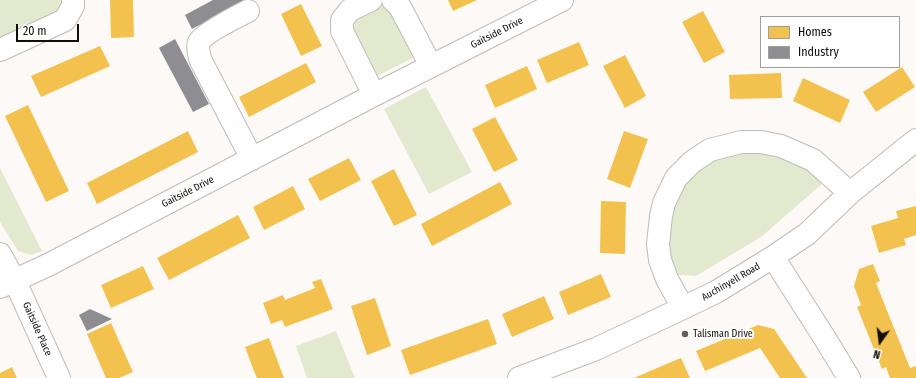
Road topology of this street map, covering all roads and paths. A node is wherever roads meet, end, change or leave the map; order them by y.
1 (73, 0) edge
2 (370, 0) edge
3 (393, 0) edge
4 (562, 0) edge
5 (248, 11) dead end
6 (0, 50) edge
7 (431, 66) junction
8 (374, 95) junction
9 (916, 140) edge
10 (252, 159) junction
11 (850, 193) junction
12 (0, 254) edge
13 (773, 257) junction
14 (8, 284) edge
15 (683, 308) junction
16 (59, 378) edge
17 (519, 378) edge
18 (849, 378) edge

1 - 6 street
2 - 8 street
3 - 7 street
4 - 7 street, Gaitside Drive
5 - 10 street
7 - 8 street, Gaitside Drive
8 - 10 street, Gaitside Drive
9 - 11 street, Auchinyell Road
10 - 14 street, Gaitside Drive
11 - 13 street, Auchinyell Road
11 - 15 street
12 - 14 street, Gaitside Place
13 - 15 street, Auchinyell Road
13 - 18 street
14 - 16 street, Gaitside Place
15 - 17 street, Auchinyell Road

